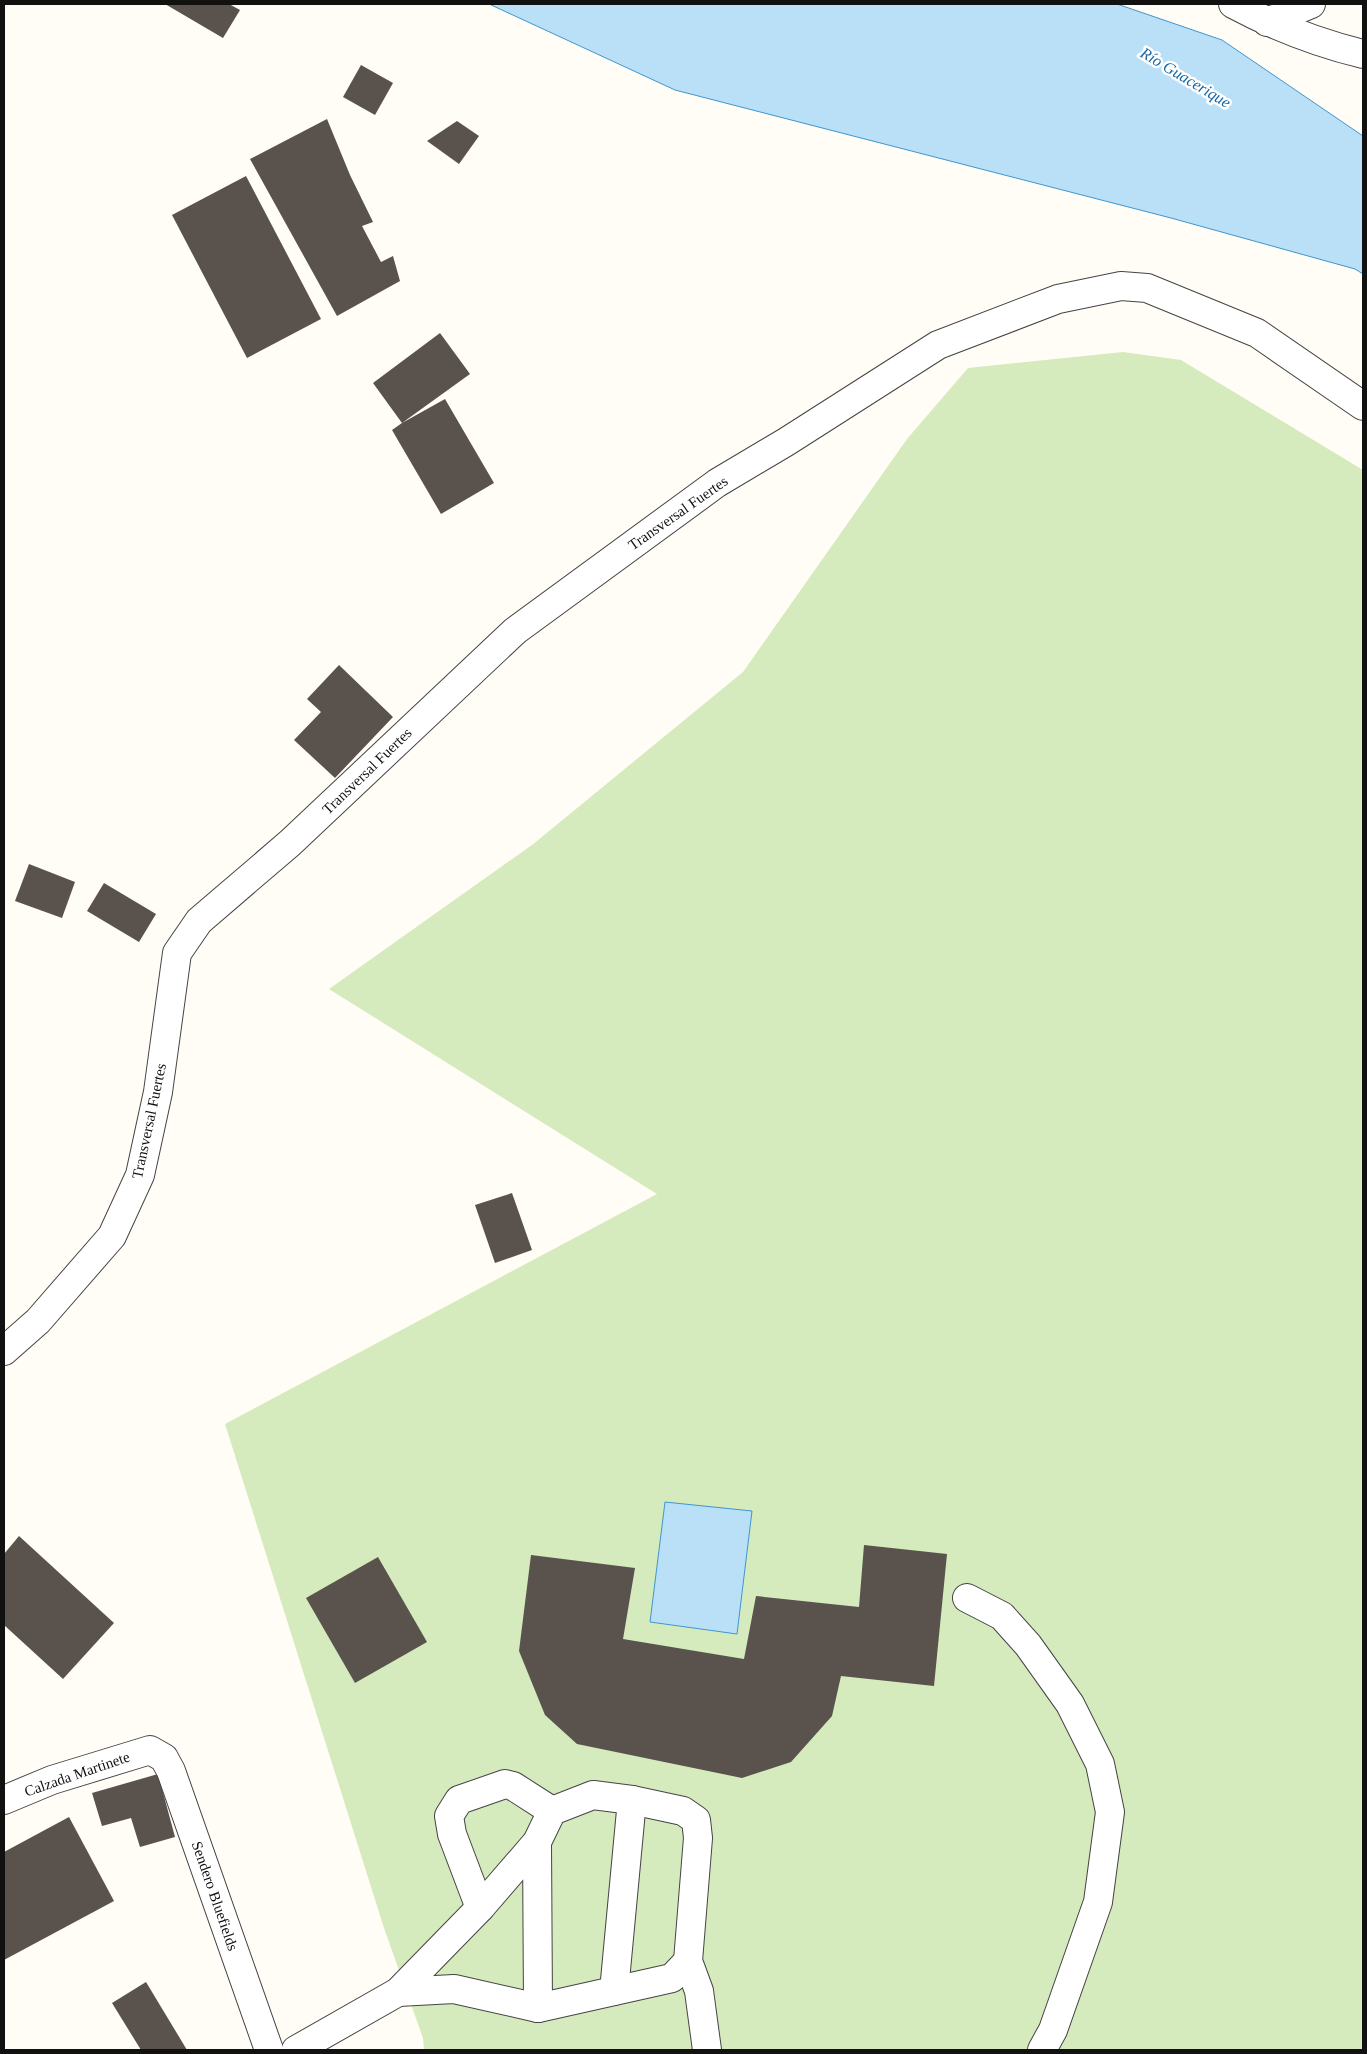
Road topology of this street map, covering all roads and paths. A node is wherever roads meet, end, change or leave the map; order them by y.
1 (1233, 4) edge
2 (1311, 4) edge
3 (1267, 22) junction
4 (1363, 54) edge
5 (1363, 406) edge
6 (4, 1351) edge
7 (967, 1598) dead end
8 (150, 1750) joint
9 (4, 1800) edge
10 (632, 1800) junction
11 (552, 1811) junction
12 (537, 1842) junction
13 (480, 1908) junction
14 (688, 1961) junction
15 (614, 1991) junction
16 (398, 1992) junction
17 (538, 2008) junction
18 (269, 2050) edge
19 (296, 2050) edge
20 (707, 2050) edge
21 (1042, 2050) edge

1 - 3 street
2 - 3 street
3 - 4 street
5 - 6 street, Transversal Fuertes
7 - 21 street
8 - 9 street, Calzada Martinete
8 - 18 street, Sendero Bluefields
10 - 11 street
10 - 14 street
10 - 15 street
11 - 12 street
11 - 13 street
12 - 13 street
12 - 17 street
13 - 16 street
14 - 15 street
14 - 20 street
15 - 17 street
16 - 17 street
16 - 19 street

